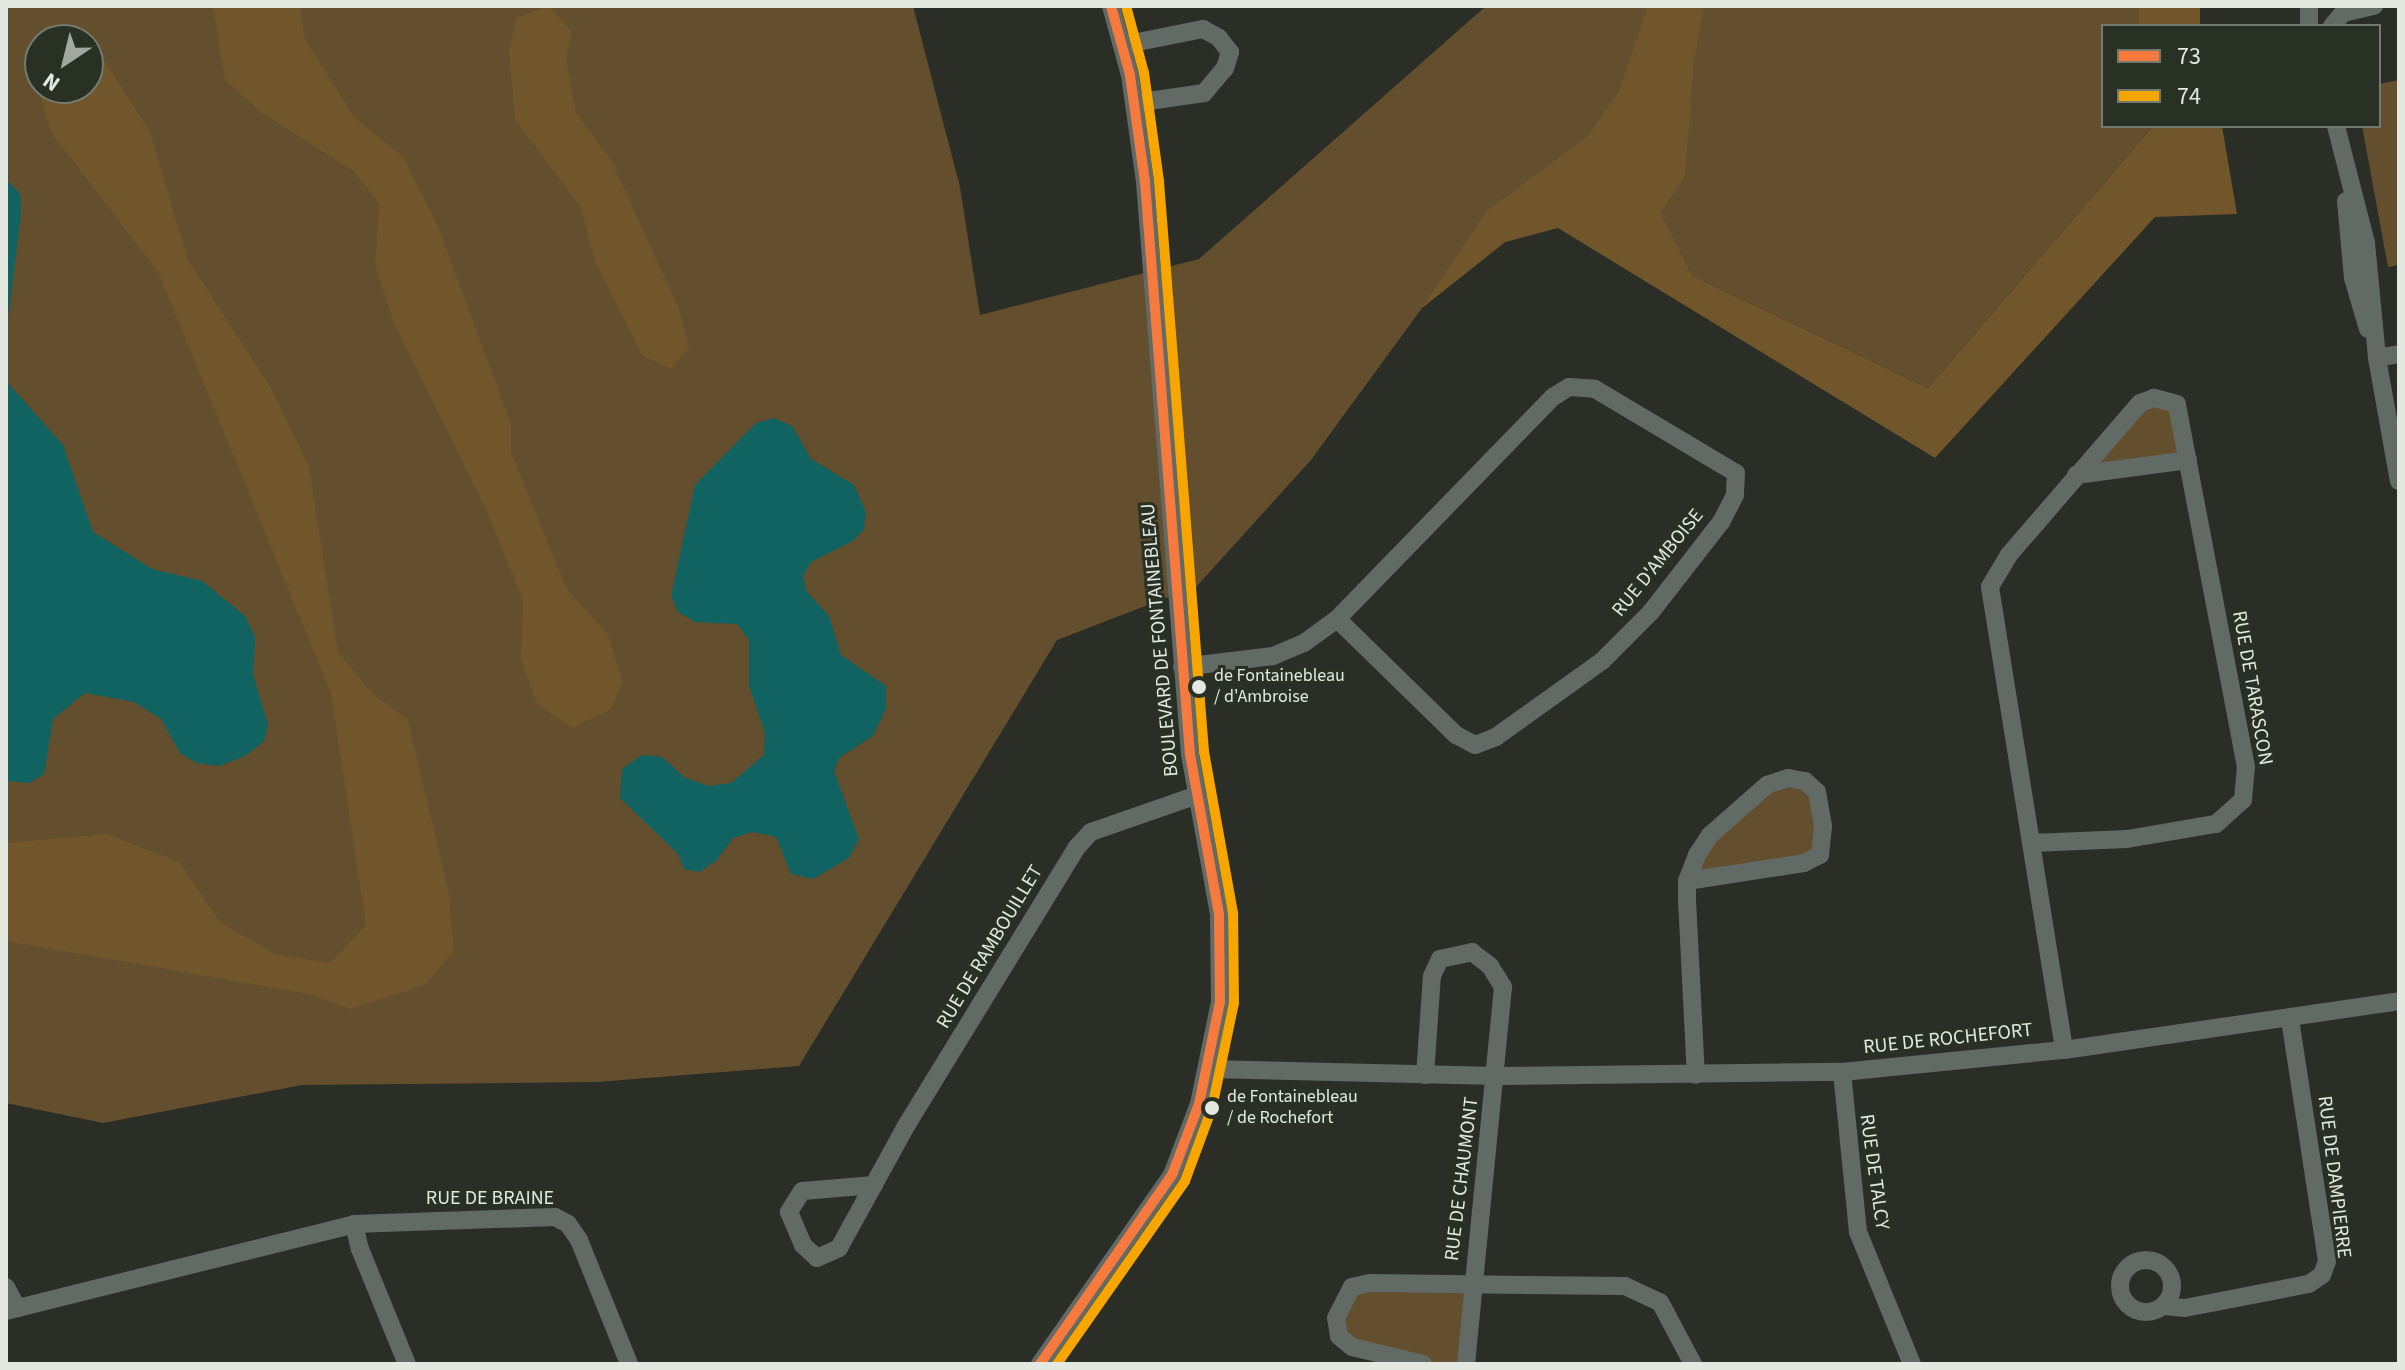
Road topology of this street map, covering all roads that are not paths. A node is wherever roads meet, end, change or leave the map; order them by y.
1 (1111, 6) edge
2 (2374, 6) edge
3 (2334, 24) edge
4 (1123, 45) junction
5 (1135, 103) junction
6 (2336, 128) edge
7 (2399, 354) edge
8 (2377, 358) junction
9 (2392, 399) edge
10 (2188, 460) junction
11 (2076, 475) junction
12 (2399, 481) edge
13 (1337, 619) junction
14 (1182, 667) junction
15 (1197, 795) junction
16 (2032, 843) junction
17 (1687, 881) junction
18 (2399, 1001) edge
19 (2290, 1019) junction
20 (2064, 1050) junction
21 (1208, 1069) junction
22 (1842, 1072) junction
23 (1425, 1075) junction
24 (1696, 1075) junction
25 (1497, 1076) junction
26 (874, 1185) junction
27 (354, 1224) junction
28 (6, 1287) edge
29 (1471, 1288) junction
30 (2165, 1306) dead end
31 (11, 1309) edge
32 (407, 1364) edge
33 (629, 1364) edge
34 (1040, 1364) edge
35 (1423, 1364) edge
36 (1466, 1364) edge
37 (1693, 1364) edge
38 (1912, 1364) edge

1 - 4 street, BOULEVARD DE FONTAINEBLEAU
2 - 3 street
4 - 5 street, BOULEVARD DE FONTAINEBLEAU
4 - 5 street
5 - 14 street, BOULEVARD DE FONTAINEBLEAU
6 - 8 street
7 - 8 street
8 - 9 street
9 - 12 street
10 - 11 street
10 - 11 street, RUE DE TARASCON
10 - 16 street, RUE DE TARASCON
11 - 16 street, RUE DE TARASCON
13 - 13 street, RUE D'AMBOISE
13 - 14 street, RUE D'AMBOISE
14 - 15 street, BOULEVARD DE FONTAINEBLEAU
15 - 21 street, BOULEVARD DE FONTAINEBLEAU
15 - 26 street, RUE DE RAMBOUILLET
16 - 20 street, RUE DE TARASCON
17 - 17 street
17 - 24 street
18 - 19 street, RUE DE ROCHEFORT
19 - 20 street, RUE DE ROCHEFORT
19 - 30 street, RUE DE DAMPIERRE
20 - 22 street, RUE DE ROCHEFORT
21 - 23 street, RUE DE ROCHEFORT
21 - 34 street, BOULEVARD DE FONTAINEBLEAU
22 - 24 street, RUE DE ROCHEFORT
22 - 38 street, RUE DE TALCY
23 - 25 street, RUE DE ROCHEFORT
23 - 25 street
24 - 25 street, RUE DE ROCHEFORT
25 - 29 street, RUE DE CHAUMONT
26 - 26 street, RUE DE RAMBOUILLET
27 - 31 street, RUE DE BRAINE
27 - 32 street
27 - 33 street, RUE DE BRAINE
28 - 31 street, RUE DE BRAINE
29 - 35 street, RUE DE CHAUMONT
29 - 36 street, RUE DE CHAUMONT
29 - 37 street, RUE DE CHAUMONT

